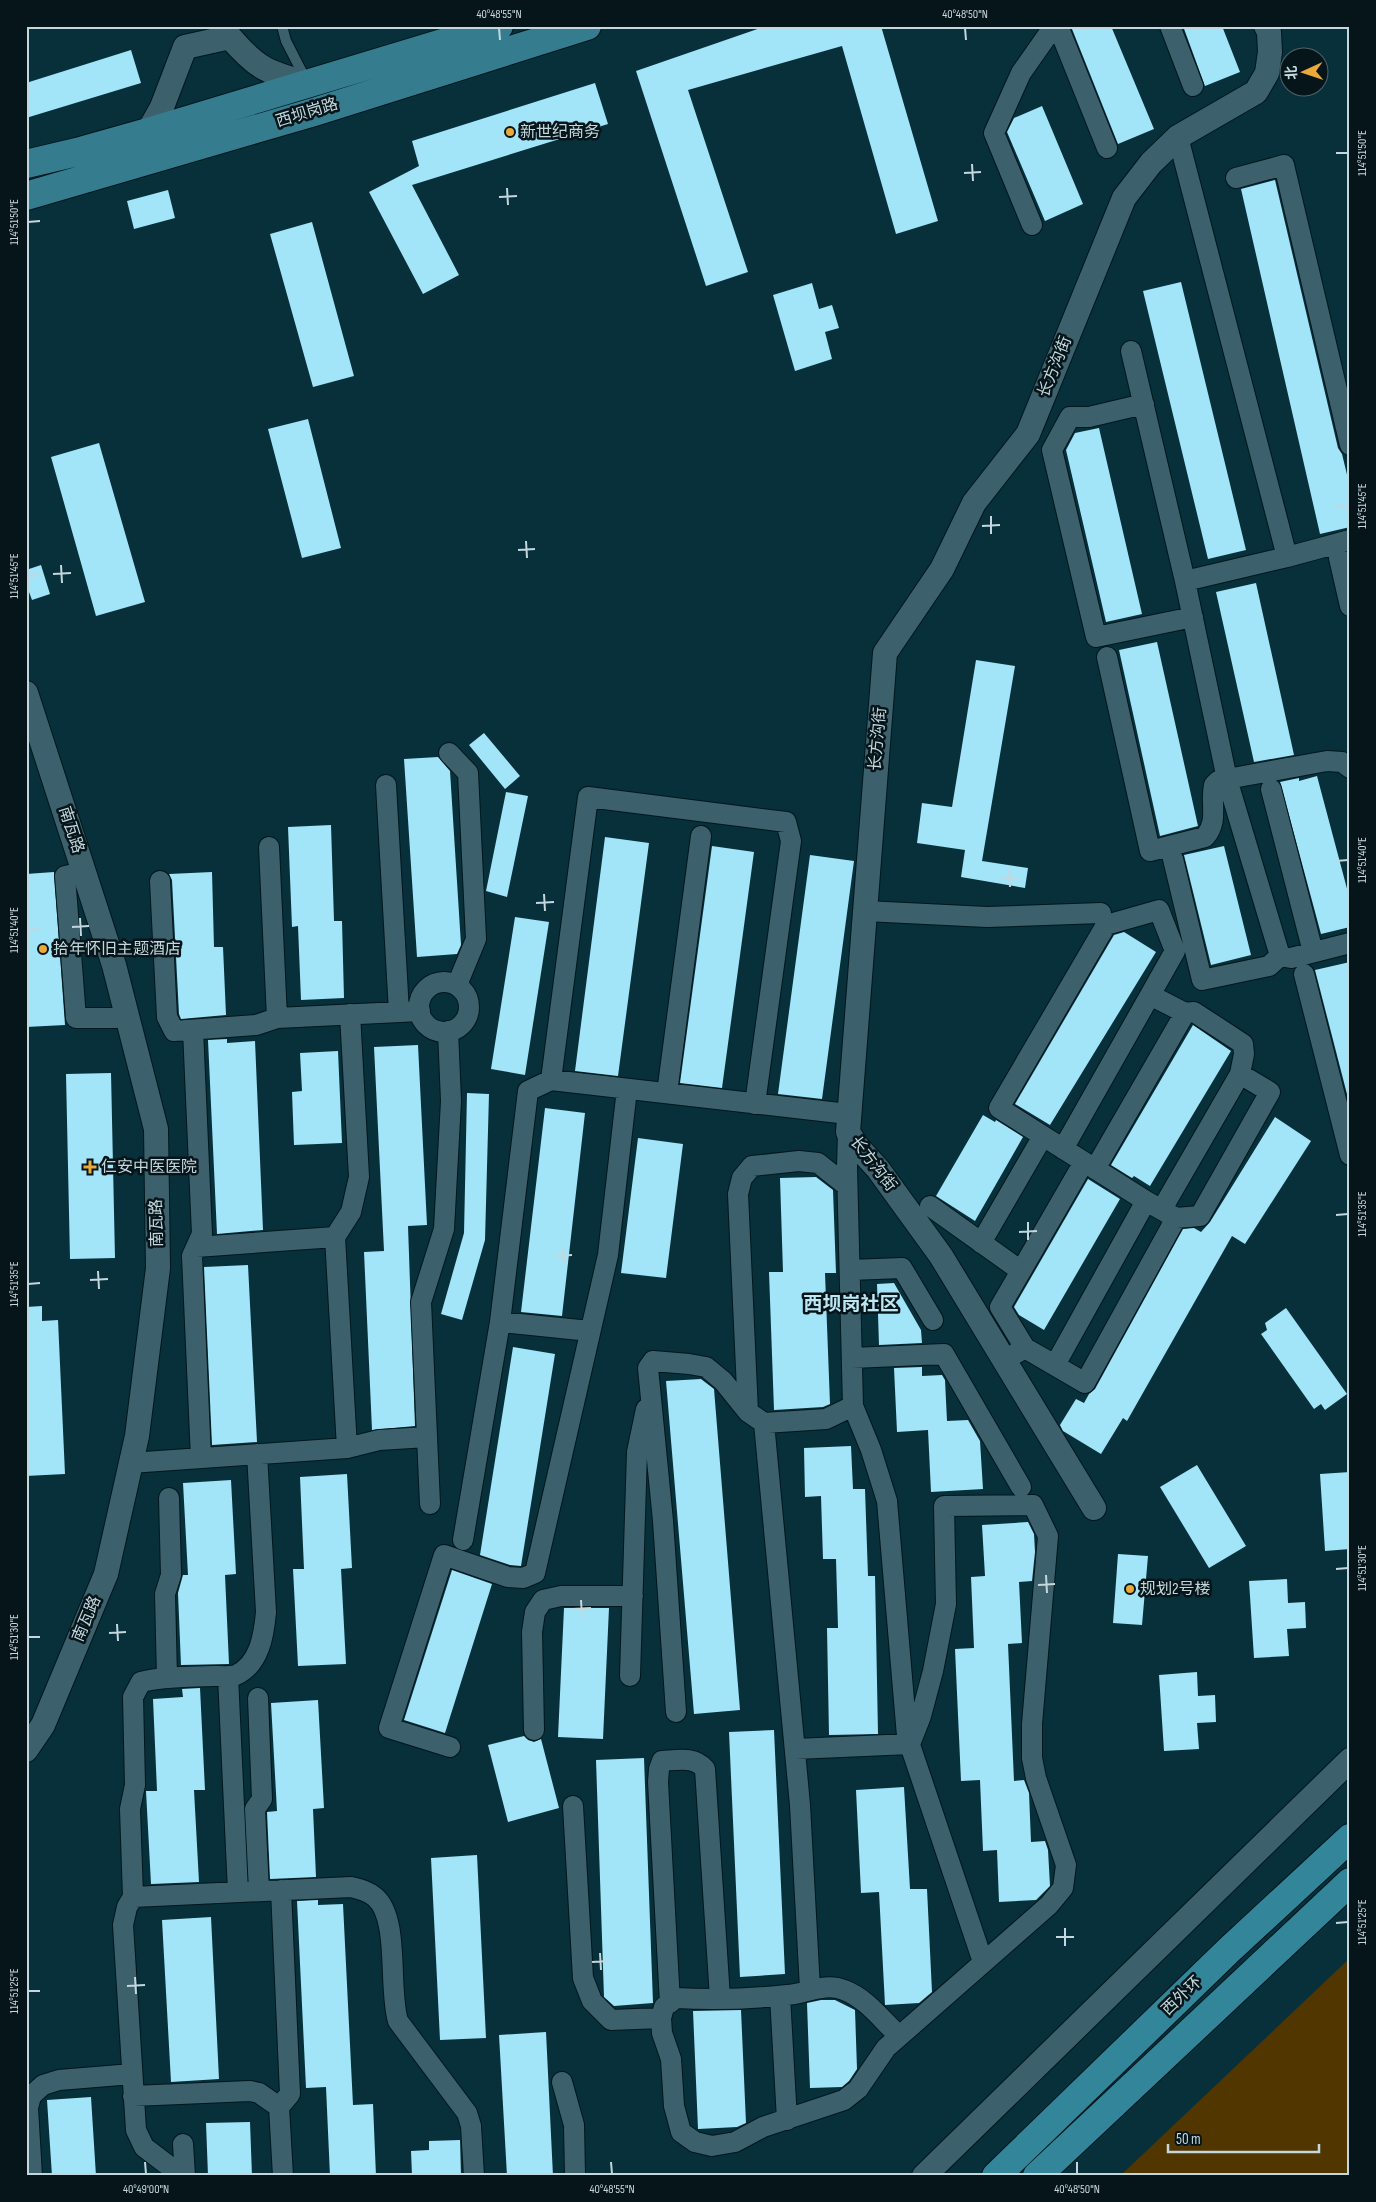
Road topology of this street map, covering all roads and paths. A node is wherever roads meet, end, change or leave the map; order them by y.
1 (282, 26) edge
2 (499, 26) edge
3 (587, 26) edge
4 (1054, 26) edge
5 (1058, 26) edge
6 (1170, 26) edge
7 (1266, 26) edge
8 (308, 84) junction
9 (1193, 86) dead end
10 (314, 112) junction
11 (148, 132) junction
12 (1178, 137) junction
13 (1107, 148) dead end
14 (26, 164) edge
15 (1236, 178) dead end
16 (26, 196) edge
17 (1032, 225) dead end
18 (1131, 352) dead end
19 (1144, 404) junction
20 (1350, 445) edge
21 (1350, 540) edge
22 (1288, 557) junction
23 (1339, 558) dead end
24 (1185, 581) junction
25 (1350, 606) edge
26 (1193, 616) junction
27 (1107, 657) dead end
28 (26, 693) edge
29 (450, 753) dead end
30 (1350, 768) edge
31 (1227, 779) junction
32 (386, 785) dead end
33 (1271, 789) dead end
34 (701, 836) dead end
35 (269, 847) dead end
36 (1173, 859) dead end
37 (84, 872) junction
38 (160, 881) dead end
39 (865, 911) junction
40 (1100, 913) dead end
41 (1350, 943) edge
42 (1313, 952) junction
43 (1280, 956) junction
44 (1304, 974) dead end
45 (457, 985) junction
46 (1150, 995) junction
47 (420, 1011) junction
48 (399, 1012) junction
49 (350, 1014) junction
50 (1185, 1014) junction
51 (127, 1018) junction
52 (277, 1018) junction
53 (193, 1030) junction
54 (448, 1031) junction
55 (1240, 1074) junction
56 (552, 1080) junction
57 (627, 1089) junction
58 (1341, 1091) edge
59 (667, 1093) junction
60 (755, 1104) junction
61 (848, 1123) junction
62 (1043, 1136) junction
63 (1063, 1149) junction
64 (1350, 1155) edge
65 (1089, 1165) junction
66 (847, 1186) junction
67 (930, 1206) dead end
68 (1161, 1209) junction
69 (335, 1237) junction
70 (981, 1242) junction
71 (196, 1247) junction
72 (850, 1270) junction
73 (1021, 1271) junction
74 (933, 1320) dead end
75 (500, 1322) junction
76 (590, 1331) junction
77 (1025, 1348) junction
78 (852, 1358) junction
79 (1004, 1360) junction
80 (650, 1390) junction
81 (853, 1406) junction
82 (756, 1418) junction
83 (427, 1437) junction
84 (347, 1448) junction
85 (257, 1454) junction
86 (201, 1458) junction
87 (130, 1463) junction
88 (1020, 1487) dead end
89 (168, 1498) dead end
90 (430, 1504) dead end
91 (1094, 1508) dead end
92 (463, 1540) dead end
93 (633, 1596) junction
94 (228, 1676) junction
95 (630, 1676) dead end
96 (167, 1678) junction
97 (258, 1698) dead end
98 (676, 1712) dead end
99 (534, 1730) dead end
100 (910, 1744) junction
101 (450, 1747) dead end
102 (26, 1750) edge
103 (795, 1750) junction
104 (1350, 1760) edge
105 (573, 1806) dead end
106 (1350, 1838) edge
107 (1350, 1882) edge
108 (281, 1890) junction
109 (238, 1892) junction
110 (259, 1892) junction
111 (133, 1897) junction
112 (983, 1962) junction
113 (810, 1989) junction
114 (780, 1996) junction
115 (720, 1998) junction
116 (666, 2011) junction
117 (899, 2036) junction
118 (132, 2074) junction
119 (562, 2082) dead end
120 (133, 2096) junction
121 (279, 2107) junction
122 (27, 2118) edge
123 (787, 2120) junction
124 (183, 2144) dead end
125 (32, 2176) edge
126 (184, 2176) edge
127 (283, 2176) edge
128 (474, 2176) edge
129 (575, 2176) edge
130 (924, 2176) edge
131 (996, 2176) edge
132 (1037, 2176) edge

1 - 8 lane
2 - 8 main road, 西坝岗路
3 - 10 main road, 西坝岗路
4 - 17 street
5 - 13 street
6 - 9 street
7 - 12 street, 长方沟街
8 - 10 main road
8 - 11 main road, 西坝岗路
8 - 11 street
10 - 16 main road, 西坝岗路
11 - 14 main road, 西坝岗路
12 - 22 street
12 - 39 street, 长方沟街
15 - 20 street
18 - 19 street
19 - 24 street
19 - 26 street
21 - 22 street
22 - 24 street
23 - 25 street
24 - 26 street
26 - 31 street
27 - 31 street
28 - 37 street, 南瓦路
29 - 45 street
30 - 31 street
31 - 43 street
32 - 48 street
33 - 42 street
34 - 59 street
35 - 52 street
36 - 43 street
37 - 51 street, 南瓦路
37 - 51 street
38 - 53 street
39 - 40 street
39 - 61 street, 长方沟街
41 - 42 street
42 - 43 street
44 - 58 street
45 - 47 street
45 - 54 street
46 - 50 street
46 - 62 street
46 - 63 street
47 - 48 street
47 - 54 street
48 - 49 street
49 - 52 street
49 - 69 street
50 - 55 street
50 - 65 street
51 - 87 street, 南瓦路
52 - 53 street
53 - 71 street
54 - 83 street
55 - 68 street
55 - 68 street
56 - 57 street
56 - 60 street
56 - 75 street
57 - 59 street
57 - 76 street
58 - 64 street
59 - 60 street
60 - 61 street
61 - 66 street
61 - 79 street, 长方沟街
62 - 63 street
62 - 70 street
63 - 65 street
65 - 68 street
65 - 73 street
66 - 72 street
66 - 82 street
67 - 70 street
68 - 77 street
68 - 77 street
69 - 71 street
69 - 84 street
70 - 73 street
71 - 86 street
72 - 74 street
72 - 78 street
73 - 77 street
75 - 76 street
75 - 92 street
76 - 101 street
77 - 79 street
78 - 81 street
78 - 88 street
79 - 91 street, 长方沟街
80 - 82 street
80 - 93 street
80 - 98 street
81 - 82 street
81 - 100 street
82 - 103 street
83 - 84 street
83 - 90 street
84 - 85 street
85 - 86 street
85 - 94 street
86 - 87 street
87 - 102 street, 南瓦路
89 - 96 street
93 - 95 street
93 - 99 street
94 - 96 street
94 - 109 street
96 - 111 street
97 - 110 street
100 - 103 street
100 - 112 street
100 - 112 street
103 - 113 street
104 - 130 street
105 - 116 street
106 - 131 highway, 西外环
107 - 132 highway, 西外环
108 - 110 street
108 - 121 street
108 - 128 street
109 - 110 street
109 - 111 street
111 - 118 street
112 - 117 street
113 - 114 street
113 - 117 street
114 - 115 street
114 - 123 street
115 - 116 street
115 - 116 street
116 - 123 street
117 - 123 street
118 - 120 street
118 - 122 street
119 - 129 street
120 - 121 street
120 - 126 street
121 - 127 street
122 - 125 street
124 - 126 street

